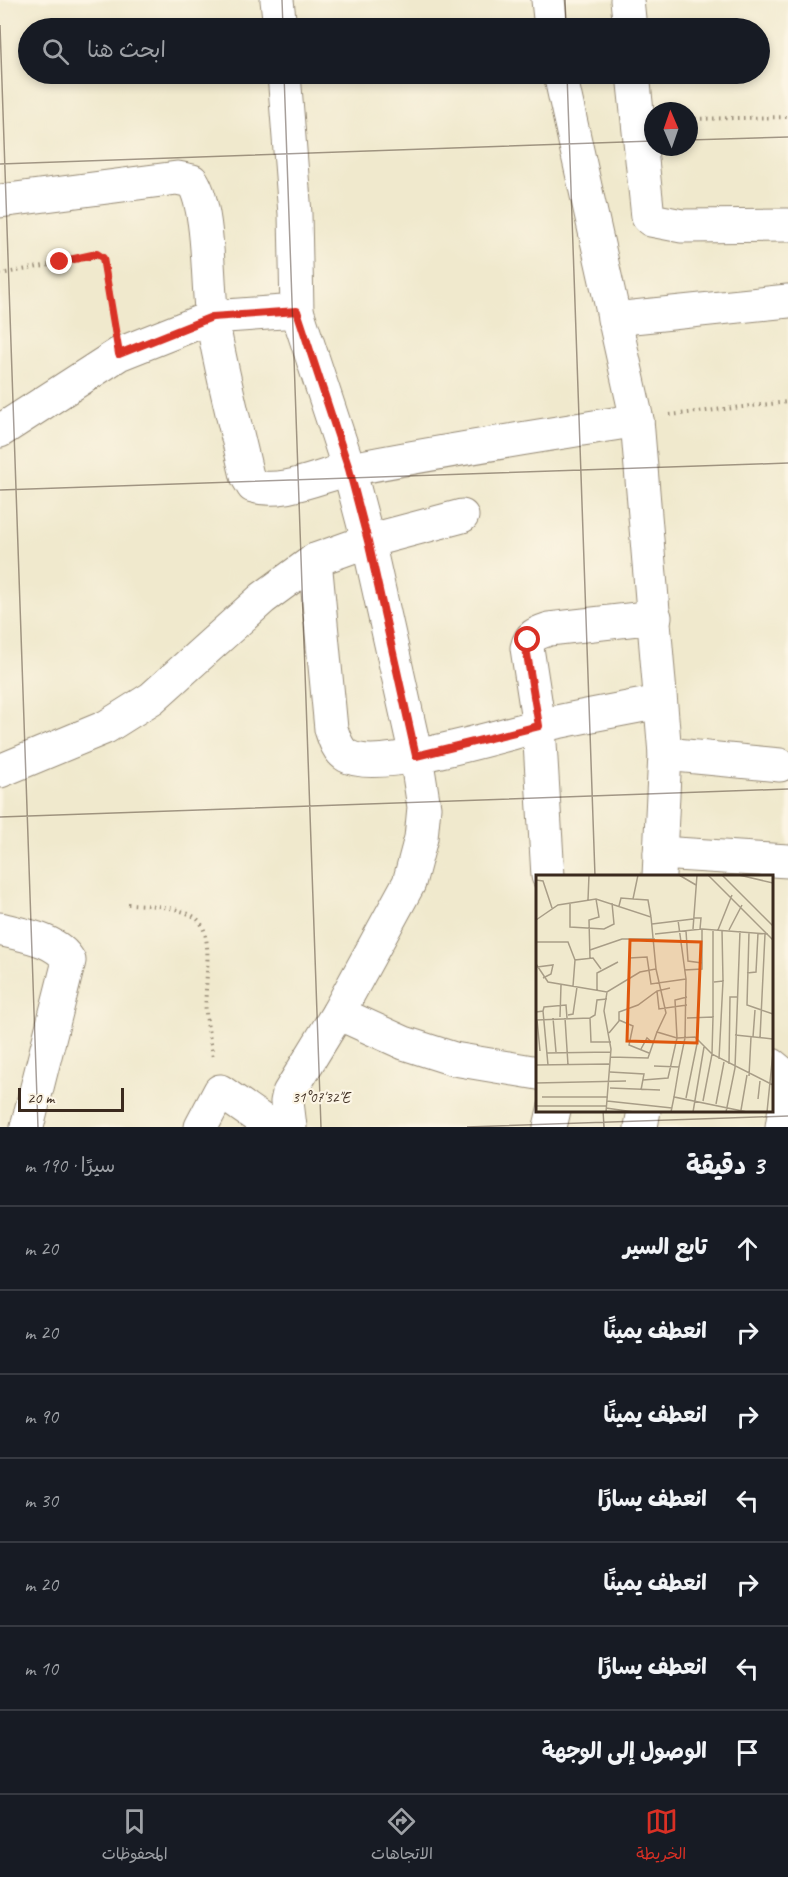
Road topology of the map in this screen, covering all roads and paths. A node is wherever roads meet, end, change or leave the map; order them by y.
1 (277, 0) edge
2 (548, 0) edge
3 (627, 0) edge
4 (279, 18) edge
5 (550, 18) edge
6 (629, 18) edge
7 (285, 84) edge
8 (562, 84) edge
9 (634, 84) edge
10 (788, 117) edge
11 (698, 119) edge
12 (0, 201) edge
13 (788, 225) edge
14 (0, 273) edge
15 (788, 301) edge
16 (297, 311) junction
17 (212, 317) junction
18 (614, 319) junction
19 (119, 354) junction
20 (788, 402) edge
21 (637, 420) junction
22 (0, 431) edge
23 (349, 469) junction
24 (462, 516) dead end
25 (368, 541) junction
26 (315, 560) junction
27 (655, 617) junction
28 (659, 702) junction
29 (539, 726) junction
30 (665, 754) junction
31 (416, 756) junction
32 (780, 765) dead end
33 (0, 771) edge
34 (788, 861) edge
35 (659, 865) edge
36 (548, 875) edge
37 (128, 904) dead end
38 (0, 929) edge
39 (338, 1013) junction
40 (773, 1067) edge
41 (536, 1073) edge
42 (788, 1078) edge
43 (220, 1091) junction
44 (788, 1091) edge
45 (554, 1112) edge
46 (644, 1112) edge
47 (27, 1127) edge
48 (201, 1127) edge
49 (272, 1127) edge
50 (290, 1127) edge
51 (550, 1127) edge
52 (641, 1127) edge
53 (782, 1127) edge

1 - 4 street
2 - 5 street
3 - 6 street
7 - 16 street
8 - 18 street
9 - 13 street
10 - 11 path
12 - 17 street
14 - 19 path
15 - 18 street
16 - 17 street
16 - 23 street
17 - 19 street
17 - 23 street
18 - 21 street
19 - 22 street
20 - 21 path
21 - 23 street
21 - 27 street
23 - 25 street
24 - 25 street
25 - 26 street
25 - 31 street
26 - 31 street
26 - 33 street
27 - 28 street
27 - 29 street
28 - 29 street
28 - 30 street
29 - 31 street
29 - 36 street
30 - 32 street
30 - 35 street
31 - 39 street
34 - 35 street
37 - 43 path
38 - 47 street
39 - 41 street
39 - 50 street
40 - 42 street
43 - 48 street
43 - 49 street
44 - 53 street
45 - 51 street
46 - 52 street

